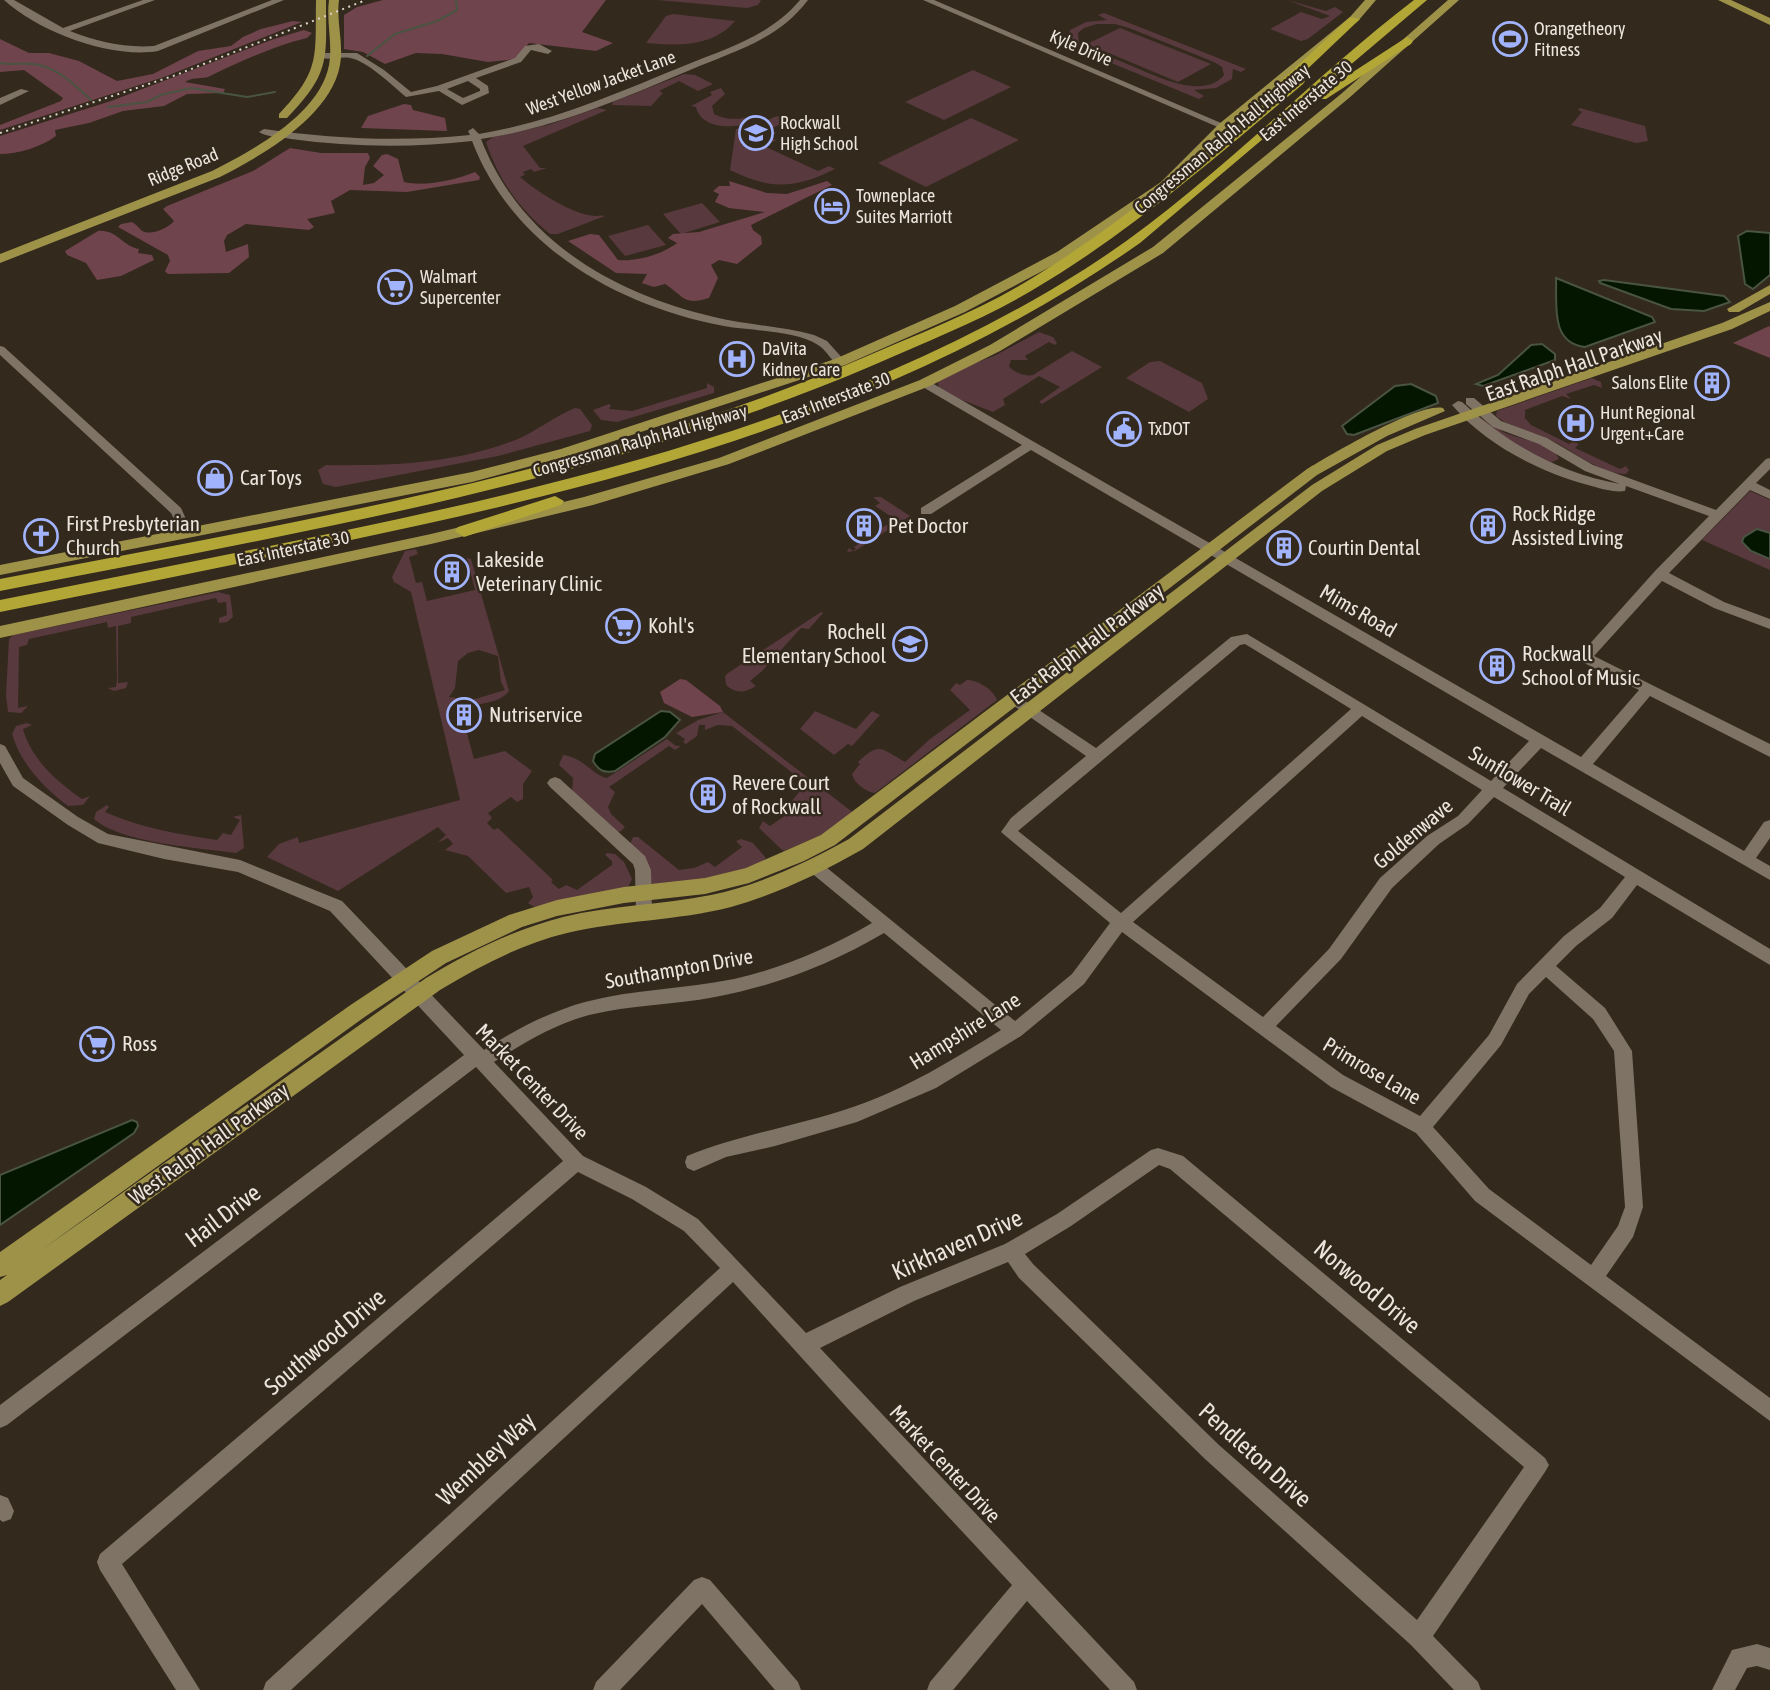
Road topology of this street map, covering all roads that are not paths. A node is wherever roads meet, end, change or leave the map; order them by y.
1 (8, 0) edge
2 (151, 0) edge
3 (280, 0) edge
4 (321, 0) edge
5 (334, 0) edge
6 (792, 0) edge
7 (804, 0) edge
8 (927, 0) edge
9 (1371, 0) edge
10 (1421, 0) edge
11 (1454, 0) edge
12 (1723, 0) edge
13 (1739, 0) edge
14 (1760, 3) dead end
15 (1388, 9) dead end
16 (1770, 15) edge
17 (1354, 19) junction
18 (1770, 22) edge
19 (61, 31) junction
20 (1406, 41) junction
21 (548, 51) dead end
22 (335, 55) junction
23 (321, 56) junction
24 (467, 77) junction
25 (440, 88) junction
26 (24, 91) dead end
27 (0, 102) edge
28 (1259, 113) junction
29 (1223, 126) junction
30 (277, 130) junction
31 (474, 134) junction
32 (229, 156) junction
33 (1224, 167) junction
34 (180, 188) junction
35 (99, 216) junction
36 (0, 252) edge
37 (0, 260) edge
38 (1770, 289) edge
39 (1755, 299) junction
40 (1770, 306) edge
41 (0, 349) edge
42 (893, 352) junction
43 (840, 362) junction
44 (925, 383) junction
45 (1469, 408) junction
46 (809, 411) junction
47 (1032, 444) junction
48 (1572, 458) junction
49 (1770, 462) edge
50 (1555, 471) junction
51 (472, 477) junction
52 (1748, 484) junction
53 (1650, 492) junction
54 (1770, 495) edge
55 (926, 510) dead end
56 (1718, 515) junction
57 (464, 531) junction
58 (172, 536) junction
59 (1219, 554) junction
60 (0, 570) edge
61 (1660, 575) junction
62 (0, 585) edge
63 (0, 606) edge
64 (1770, 624) edge
65 (0, 632) edge
66 (1247, 639) joint
67 (1585, 657) joint
68 (1649, 688) junction
69 (1023, 705) junction
70 (1362, 709) junction
71 (1539, 740) junction
72 (0, 750) edge
73 (1770, 751) edge
74 (1095, 755) junction
75 (1583, 765) junction
76 (555, 783) dead end
77 (1492, 788) junction
78 (1770, 826) edge
79 (1009, 832) joint
80 (1746, 860) junction
81 (816, 867) junction
82 (1770, 874) edge
83 (1635, 876) junction
84 (643, 902) junction
85 (1121, 923) junction
86 (884, 925) junction
87 (1770, 958) edge
88 (1545, 966) junction
89 (411, 988) junction
90 (1264, 1027) junction
91 (1016, 1031) junction
92 (480, 1057) junction
93 (1422, 1127) junction
94 (1158, 1156) joint
95 (576, 1162) junction
96 (694, 1162) dead end
97 (1012, 1251) junction
98 (0, 1266) edge
99 (734, 1268) junction
100 (1594, 1277) junction
101 (0, 1294) edge
102 (804, 1345) junction
103 (1770, 1411) edge
104 (0, 1418) edge
105 (1027, 1584) junction
106 (1419, 1637) junction
107 (1763, 1657) edge
108 (189, 1690) edge
109 (274, 1690) edge
110 (604, 1690) edge
111 (790, 1690) edge
112 (938, 1690) edge
113 (1126, 1690) edge
114 (1470, 1690) edge
115 (1723, 1690) edge

1 - 19 street
2 - 19 street
3 - 19 street
4 - 23 main road, Ridge Road
5 - 22 main road, Ridge Road
6 - 31 street, West Yellow Jacket Lane
7 - 31 street, West Yellow Jacket Lane
8 - 29 street, Kyle Drive
9 - 17 main road, East Interstate 30
10 - 33 highway, Congressman Ralph Hall Highway
11 - 20 main road, East Interstate 30
12 - 18 main road
13 - 16 main road
14 - 16 main road
15 - 28 highway, Congressman Ralph Hall Highway
17 - 28 highway
17 - 29 main road, East Interstate 30
20 - 33 highway
20 - 44 main road, East Interstate 30
21 - 24 street
22 - 23 street
22 - 25 street
22 - 30 main road, Ridge Road
23 - 30 main road, Ridge Road
24 - 25 street
24 - 25 street
26 - 27 street
28 - 42 highway, Congressman Ralph Hall Highway
29 - 43 main road, East Interstate 30
30 - 31 street, West Yellow Jacket Lane
30 - 32 main road, Ridge Road
30 - 34 main road, Ridge Road
31 - 43 street
32 - 34 main road
32 - 35 main road, Ridge Road
33 - 46 highway, Congressman Ralph Hall Highway
34 - 35 main road, Ridge Road
35 - 36 main road, Ridge Road
35 - 37 main road, Ridge Road
38 - 39 main road, East Ralph Hall Parkway
39 - 40 main road
39 - 45 main road, East Ralph Hall Parkway
40 - 45 main road, East Ralph Hall Parkway
41 - 58 street
42 - 51 highway
42 - 62 highway, Congressman Ralph Hall Highway
43 - 51 main road, East Interstate 30
44 - 47 street, Mims Road
44 - 57 main road, East Interstate 30
45 - 48 street
45 - 50 street
45 - 59 main road, East Ralph Hall Parkway
46 - 57 highway
46 - 63 highway, Congressman Ralph Hall Highway
47 - 55 street
47 - 59 street, Mims Road
48 - 50 street
48 - 53 street
49 - 52 street
50 - 53 street
51 - 58 main road, East Interstate 30
52 - 54 street
52 - 56 street
53 - 56 street
56 - 61 street
57 - 65 main road, East Interstate 30
58 - 60 main road, East Interstate 30
59 - 69 main road, East Ralph Hall Parkway
59 - 71 street, Mims Road
61 - 64 street
61 - 67 street
66 - 70 street, Sunflower Trail
66 - 74 street
67 - 68 street
68 - 73 street
68 - 75 street
69 - 74 street
69 - 81 main road, East Ralph Hall Parkway
69 - 84 main road, East Ralph Hall Parkway
70 - 77 street, Sunflower Trail
70 - 85 street, Hampshire Lane
71 - 75 street, Mims Road
71 - 77 street, Goldenwave
72 - 89 street, Market Center Drive
74 - 79 street
75 - 80 street, Mims Road
76 - 84 street
77 - 83 street, Sunflower Trail
77 - 90 street, Goldenwave
78 - 80 street
79 - 85 street, Primrose Lane
80 - 82 street, Mims Road
81 - 84 main road, East Ralph Hall Parkway
81 - 86 street
83 - 87 street, Sunflower Trail
83 - 88 street
84 - 89 main road, East Ralph Hall Parkway
85 - 90 street, Primrose Lane
85 - 91 street, Hampshire Lane
86 - 91 street
86 - 92 street, Southampton Drive
88 - 93 street
88 - 100 street
89 - 92 street, Market Center Drive
89 - 98 main road, West Ralph Hall Parkway
89 - 101 main road, West Ralph Hall Parkway
90 - 93 street, Primrose Lane
91 - 96 street, Hampshire Lane
92 - 95 street, Market Center Drive
92 - 104 street, Hail Drive
93 - 100 street, Primrose Lane
94 - 97 street, Kirkhaven Drive
94 - 106 street, Norwood Drive
95 - 99 street, Market Center Drive
95 - 108 street, Southwood Drive
97 - 102 street, Kirkhaven Drive
97 - 106 street, Pendleton Drive
99 - 102 street, Market Center Drive
99 - 109 street, Wembley Way
100 - 103 street, Primrose Lane
102 - 105 street, Market Center Drive
105 - 112 street
105 - 113 street, Market Center Drive
106 - 114 street, Pendleton Drive
107 - 115 street
110 - 111 street

